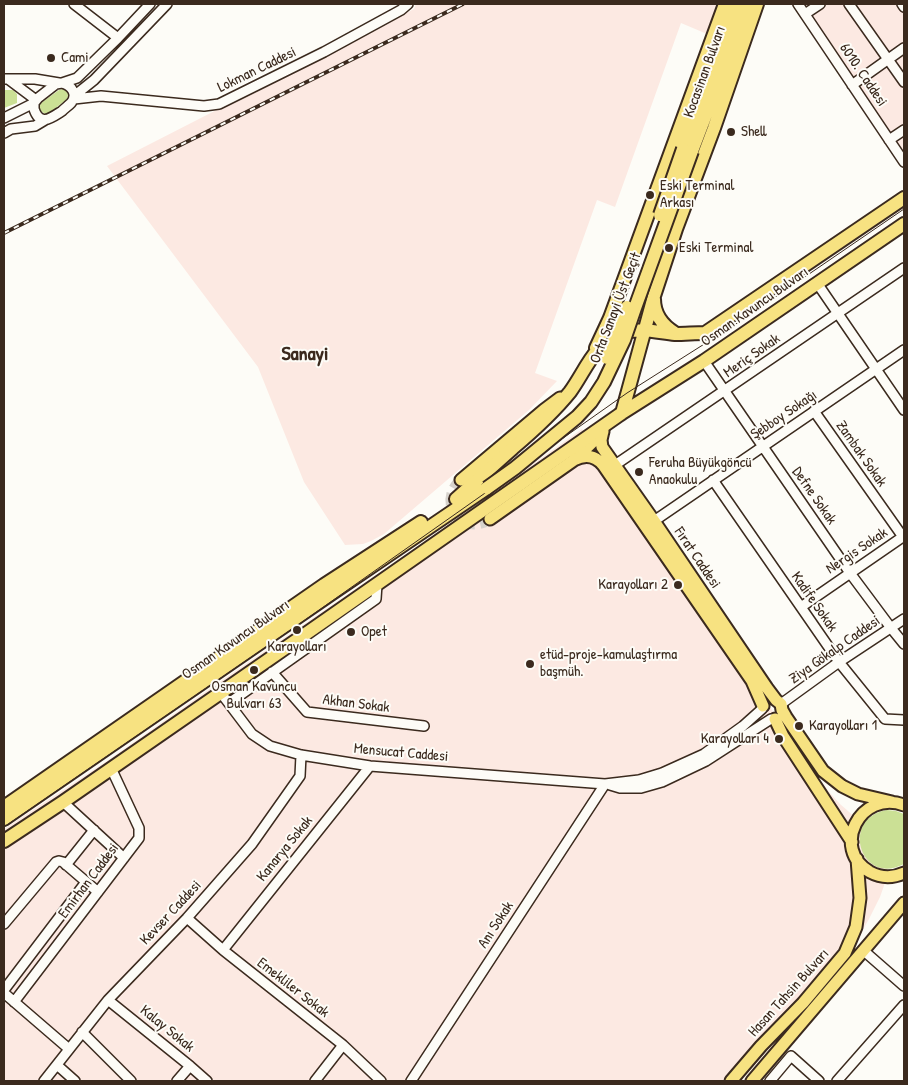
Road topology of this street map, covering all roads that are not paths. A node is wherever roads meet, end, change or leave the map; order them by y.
1 (74, 4) edge
2 (150, 4) edge
3 (167, 4) edge
4 (408, 4) edge
5 (725, 4) edge
6 (736, 4) edge
7 (747, 4) edge
8 (757, 4) edge
9 (799, 4) edge
10 (820, 4) edge
11 (849, 4) edge
12 (805, 14) junction
13 (118, 38) junction
14 (742, 46) junction
15 (904, 48) edge
16 (707, 53) junction
17 (888, 59) junction
18 (6, 79) edge
19 (904, 82) edge
20 (61, 83) junction
21 (852, 85) junction
22 (709, 93) junction
23 (74, 97) junction
24 (35, 101) junction
25 (4, 118) edge
26 (45, 120) junction
27 (904, 130) edge
28 (4, 132) edge
29 (889, 140) junction
30 (688, 150) joint
31 (904, 162) edge
32 (904, 198) edge
33 (904, 224) edge
34 (904, 268) edge
35 (817, 283) junction
36 (654, 296) junction
37 (616, 301) junction
38 (649, 312) junction
39 (838, 313) junction
40 (644, 329) junction
41 (677, 334) junction
42 (614, 337) junction
43 (904, 350) edge
44 (593, 354) junction
45 (704, 361) junction
46 (636, 362) junction
47 (876, 369) junction
48 (570, 392) junction
49 (724, 392) junction
50 (904, 410) edge
51 (814, 411) junction
52 (622, 413) junction
53 (603, 431) junction
54 (763, 446) junction
55 (574, 460) junction
56 (615, 465) junction
57 (460, 480) tunnel mouth
58 (713, 480) junction
59 (484, 485) junction
60 (456, 499) junction
61 (490, 519) tunnel mouth
62 (654, 521) junction
63 (904, 536) edge
64 (850, 573) junction
65 (377, 584) junction
66 (801, 607) junction
67 (904, 619) edge
68 (890, 628) junction
69 (904, 644) edge
70 (839, 662) junction
71 (272, 672) junction
72 (225, 698) junction
73 (763, 707) junction
74 (777, 710) junction
75 (904, 720) edge
76 (424, 726) dead end
77 (301, 755) junction
78 (370, 766) junction
79 (111, 768) junction
80 (605, 784) junction
81 (63, 802) junction
82 (892, 802) junction
83 (904, 806) edge
84 (4, 807) edge
85 (4, 820) edge
86 (94, 830) junction
87 (4, 841) edge
88 (852, 842) junction
89 (124, 858) junction
90 (857, 859) junction
91 (66, 865) junction
92 (904, 873) edge
93 (86, 882) junction
94 (98, 892) junction
95 (904, 904) edge
96 (187, 918) junction
97 (4, 924) edge
98 (223, 950) junction
99 (864, 951) junction
100 (904, 986) edge
101 (4, 991) edge
102 (108, 1000) junction
103 (14, 1002) junction
104 (904, 1006) edge
105 (82, 1032) junction
106 (343, 1045) junction
107 (761, 1046) junction
108 (69, 1049) junction
109 (57, 1065) junction
110 (190, 1066) junction
111 (44, 1081) edge
112 (75, 1081) edge
113 (131, 1081) edge
114 (177, 1081) edge
115 (207, 1081) edge
116 (315, 1081) edge
117 (381, 1081) edge
118 (411, 1081) edge
119 (731, 1081) edge
120 (740, 1081) edge
121 (752, 1081) edge
122 (770, 1081) edge
123 (819, 1081) edge
124 (837, 1081) edge

1 - 13 street
2 - 13 street
3 - 23 street
4 - 23 street, Lokman Caddesi
5 - 16 highway
6 - 22 highway, Kocasinan Bulvarı
7 - 22 highway, Kocasinan Bulvarı
8 - 14 highway
9 - 12 street, 6010. Caddesi
10 - 12 street
11 - 17 street
12 - 21 street, 6010. Caddesi
13 - 20 street
14 - 22 highway
14 - 36 highway
15 - 17 street
16 - 22 highway
16 - 37 highway
17 - 19 street
17 - 21 street
18 - 20 street
18 - 24 street
20 - 23 street
20 - 24 street
21 - 29 street, 6010. Caddesi
22 - 30 highway, Kocasinan Bulvarı
23 - 26 street
24 - 25 street
24 - 26 street
26 - 28 street
27 - 29 street
29 - 31 street, 6010. Caddesi
30 - 59 highway, Orta Sanayi Üst Geçit, bridge
32 - 41 highway, Osman Kavuncu Bulvarı
33 - 35 highway, Osman Kavuncu Bulvarı
34 - 39 street, Meriç Sokak
35 - 39 street
35 - 45 highway, Osman Kavuncu Bulvarı
36 - 38 highway
36 - 41 highway
37 - 38 highway
37 - 44 highway
38 - 40 highway
39 - 47 street
39 - 49 street, Meriç Sokak
40 - 41 highway
40 - 42 highway
40 - 46 highway
42 - 44 highway
42 - 46 highway
43 - 47 street, Şebboy Sokağı
44 - 48 highway
45 - 49 street, Defne Sokak
45 - 52 highway, Osman Kavuncu Bulvarı
46 - 52 highway
47 - 50 street
47 - 51 street, Şebboy Sokağı
48 - 57 main road
48 - 60 highway
49 - 54 street, Defne Sokak
49 - 56 street, Meriç Sokak
51 - 54 street, Şebboy Sokağı
51 - 63 street, Zambak Sokak
52 - 53 highway
52 - 65 highway
53 - 55 main road
53 - 56 main road, Fırat Caddesi
54 - 58 street, Şebboy Sokağı
54 - 64 street, Defne Sokak
55 - 61 main road
55 - 73 main road, Fırat Caddesi
56 - 62 main road, Fırat Caddesi
58 - 62 street, Şebboy Sokağı
58 - 66 street, Kadife Sokak
59 - 60 highway
59 - 85 highway, Osman Kavuncu Bulvarı
60 - 84 highway, Osman Kavuncu Bulvarı
62 - 74 main road, Fırat Caddesi
63 - 64 street, Nergis Sokak
64 - 66 street, Nergis Sokak
64 - 68 street, Defne Sokak
65 - 71 street
65 - 72 highway
66 - 70 street, Kadife Sokak
67 - 68 street, Ziya Gökalp Caddesi
68 - 69 street, Defne Sokak
68 - 70 street, Ziya Gökalp Caddesi
70 - 74 street, Ziya Gökalp Caddesi
70 - 75 street, Kadife Sokak
71 - 72 street
71 - 76 street, Akhan Sokak
72 - 77 street, Mensucat Caddesi
72 - 79 highway
73 - 74 main road
73 - 74 main road
73 - 80 street, Mensucat Caddesi
74 - 80 street, Mensucat Caddesi
74 - 82 main road, Fırat Caddesi
74 - 88 main road, Fırat Caddesi
77 - 78 street, Mensucat Caddesi
77 - 96 street, Kevser Caddesi
78 - 80 street, Mensucat Caddesi
78 - 98 street, Kanarya Sokak
79 - 81 highway
79 - 89 street, Emirhan Caddesi
80 - 118 street, Anı Sokak
81 - 86 street
81 - 87 highway
82 - 83 main road, Fırat Caddesi
82 - 88 main road
86 - 89 street
86 - 91 street
88 - 90 main road, Hasan Tahsin Bulvarı
89 - 94 street, Emirhan Caddesi
90 - 92 main road
90 - 107 main road, Hasan Tahsin Bulvarı
91 - 93 street
91 - 97 street
93 - 94 street
93 - 101 street
94 - 103 street, Emirhan Caddesi
95 - 99 main road, Hasan Tahsin Bulvarı
96 - 98 street, Emekliler Sokak
96 - 102 street, Kevser Caddesi
98 - 106 street, Emekliler Sokak
99 - 100 street
99 - 121 main road, Hasan Tahsin Bulvarı
101 - 103 street
102 - 105 street, Kevser Caddesi
102 - 110 street, Kalay Sokak
103 - 108 street
104 - 124 street
105 - 108 street, Kevser Caddesi
105 - 113 street
106 - 116 street
106 - 117 street, Emekliler Sokak
107 - 119 main road, Hasan Tahsin Bulvarı
107 - 120 main road
108 - 109 street, Kevser Caddesi
109 - 111 street, Kevser Caddesi
109 - 112 street
110 - 114 street
110 - 115 street, Kalay Sokak
122 - 123 street

